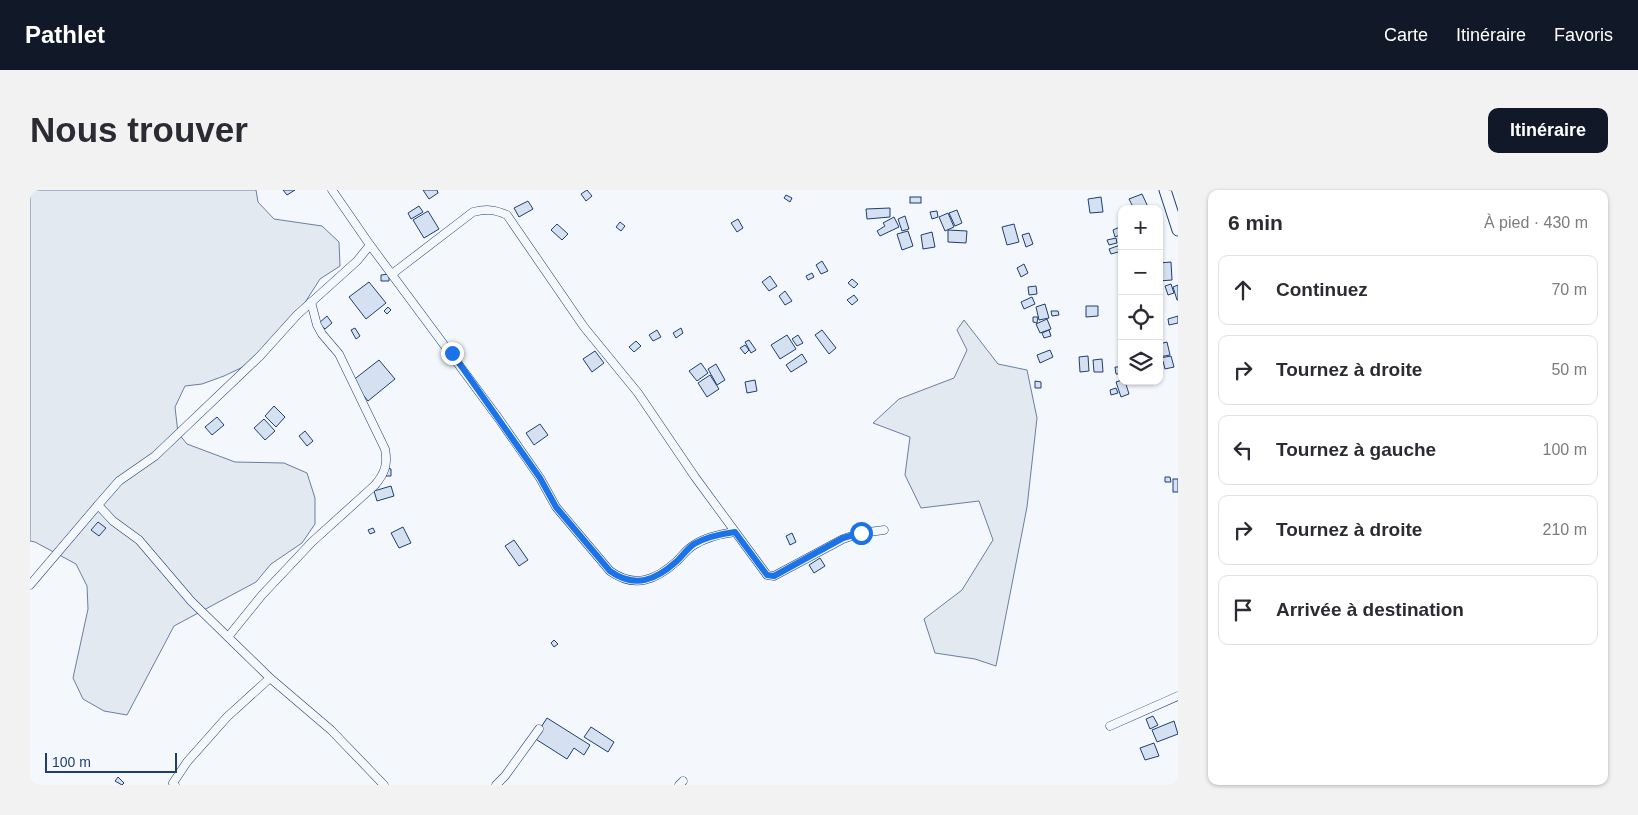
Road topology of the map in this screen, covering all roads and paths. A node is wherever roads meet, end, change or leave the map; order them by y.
1 (332, 190) edge
2 (1165, 190) edge
3 (1178, 230) edge
4 (370, 245) junction
5 (392, 274) junction
6 (311, 302) junction
7 (98, 505) junction
8 (884, 530) dead end
9 (735, 532) junction
10 (30, 585) edge
11 (228, 637) junction
12 (270, 678) junction
13 (1178, 696) edge
14 (1110, 726) dead end
15 (539, 729) dead end
16 (175, 785) edge
17 (384, 785) edge
18 (496, 785) edge

1 - 4 street
2 - 3 main road
4 - 5 street
4 - 6 street
5 - 9 street
5 - 9 street
6 - 7 street
6 - 11 street
7 - 10 street
7 - 11 street
8 - 9 street
11 - 12 street
12 - 16 street
12 - 17 street
13 - 14 street
15 - 18 street

